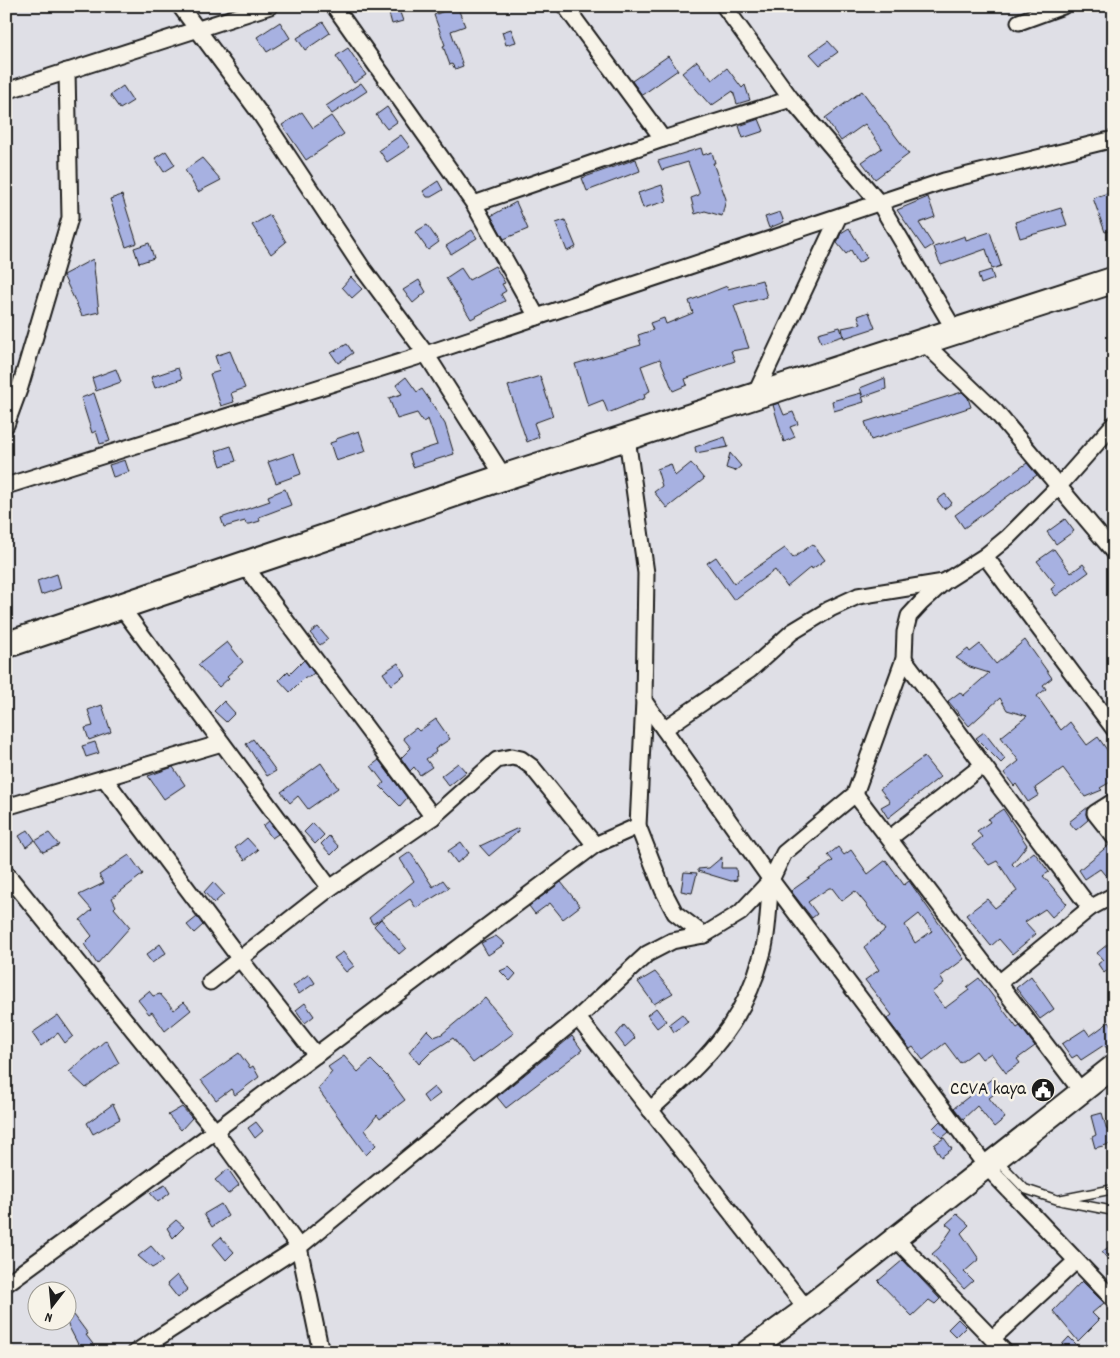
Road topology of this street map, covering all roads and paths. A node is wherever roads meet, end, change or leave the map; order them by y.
1 (180, 6) edge
2 (270, 6) edge
3 (334, 6) edge
4 (565, 6) edge
5 (724, 6) edge
6 (1063, 6) edge
7 (1020, 22) dead end
8 (197, 29) junction
9 (67, 71) junction
10 (6, 91) edge
11 (791, 99) junction
12 (663, 139) junction
13 (1114, 139) edge
14 (474, 204) junction
15 (880, 204) junction
16 (838, 218) junction
17 (1114, 280) edge
18 (537, 317) junction
19 (955, 331) junction
20 (922, 341) junction
21 (426, 354) junction
22 (754, 397) junction
23 (1114, 424) edge
24 (6, 425) edge
25 (627, 438) junction
26 (504, 477) junction
27 (6, 486) edge
28 (1059, 486) junction
29 (1114, 552) edge
30 (985, 556) junction
31 (245, 566) junction
32 (944, 582) junction
33 (121, 607) junction
34 (6, 646) edge
35 (904, 659) junction
36 (644, 701) junction
37 (664, 729) junction
38 (1114, 729) edge
39 (222, 743) junction
40 (983, 765) junction
41 (104, 778) junction
42 (855, 794) junction
43 (1114, 800) edge
44 (6, 807) edge
45 (432, 817) junction
46 (638, 826) junction
47 (890, 838) junction
48 (1114, 838) edge
49 (595, 845) junction
50 (6, 873) edge
51 (771, 880) junction
52 (330, 888) junction
53 (1114, 895) edge
54 (1090, 908) junction
55 (704, 935) junction
56 (240, 959) junction
57 (210, 982) dead end
58 (1000, 982) junction
59 (578, 1018) junction
60 (316, 1055) junction
61 (1114, 1066) edge
62 (1081, 1091) junction
63 (650, 1110) junction
64 (215, 1131) junction
65 (991, 1162) junction
66 (1114, 1189) edge
67 (1058, 1200) junction
68 (1114, 1211) edge
69 (894, 1237) junction
70 (299, 1247) junction
71 (1076, 1261) junction
72 (6, 1284) edge
73 (1114, 1300) edge
74 (806, 1308) junction
75 (993, 1338) junction
76 (136, 1352) edge
77 (321, 1352) edge
78 (747, 1352) edge
79 (1005, 1352) edge

1 - 8 street
2 - 8 street
3 - 14 street
4 - 12 street
5 - 11 street
6 - 7 street
8 - 9 street
8 - 21 street
9 - 10 street
9 - 24 street
11 - 12 street
11 - 15 street
12 - 14 street
13 - 15 street
14 - 18 street
15 - 16 street
15 - 19 street
16 - 18 street
16 - 22 street
17 - 19 main road
18 - 21 street
19 - 20 main road
20 - 22 main road
20 - 28 street
21 - 26 street
21 - 27 street
22 - 25 main road
23 - 28 street
25 - 26 main road
25 - 36 street
26 - 31 main road
28 - 29 street
28 - 30 street
30 - 32 street
30 - 38 street
31 - 33 main road
31 - 45 street
32 - 35 street
32 - 37 street
33 - 34 main road
33 - 39 street
35 - 40 street
35 - 42 street
36 - 37 street
36 - 46 street
37 - 51 street
39 - 41 street
39 - 52 street
40 - 47 street
40 - 54 street
41 - 44 street
41 - 56 street
42 - 47 street
42 - 51 street
43 - 48 street
45 - 49 street
45 - 52 street
46 - 49 street
46 - 55 street
47 - 58 street
49 - 60 street
50 - 64 street
51 - 55 street
51 - 63 street
51 - 65 street
52 - 56 street
53 - 54 street
54 - 58 street
55 - 59 street
56 - 57 street
56 - 60 street
58 - 62 street
59 - 63 street
59 - 70 street
60 - 64 street
61 - 62 main road
62 - 65 main road
63 - 74 street
64 - 70 street
64 - 72 street
65 - 67 lane
65 - 69 main road
65 - 71 street
66 - 67 lane
67 - 68 lane
69 - 74 main road
69 - 75 street
70 - 76 street
70 - 77 street
71 - 73 street
71 - 75 street
74 - 78 main road
75 - 79 street

